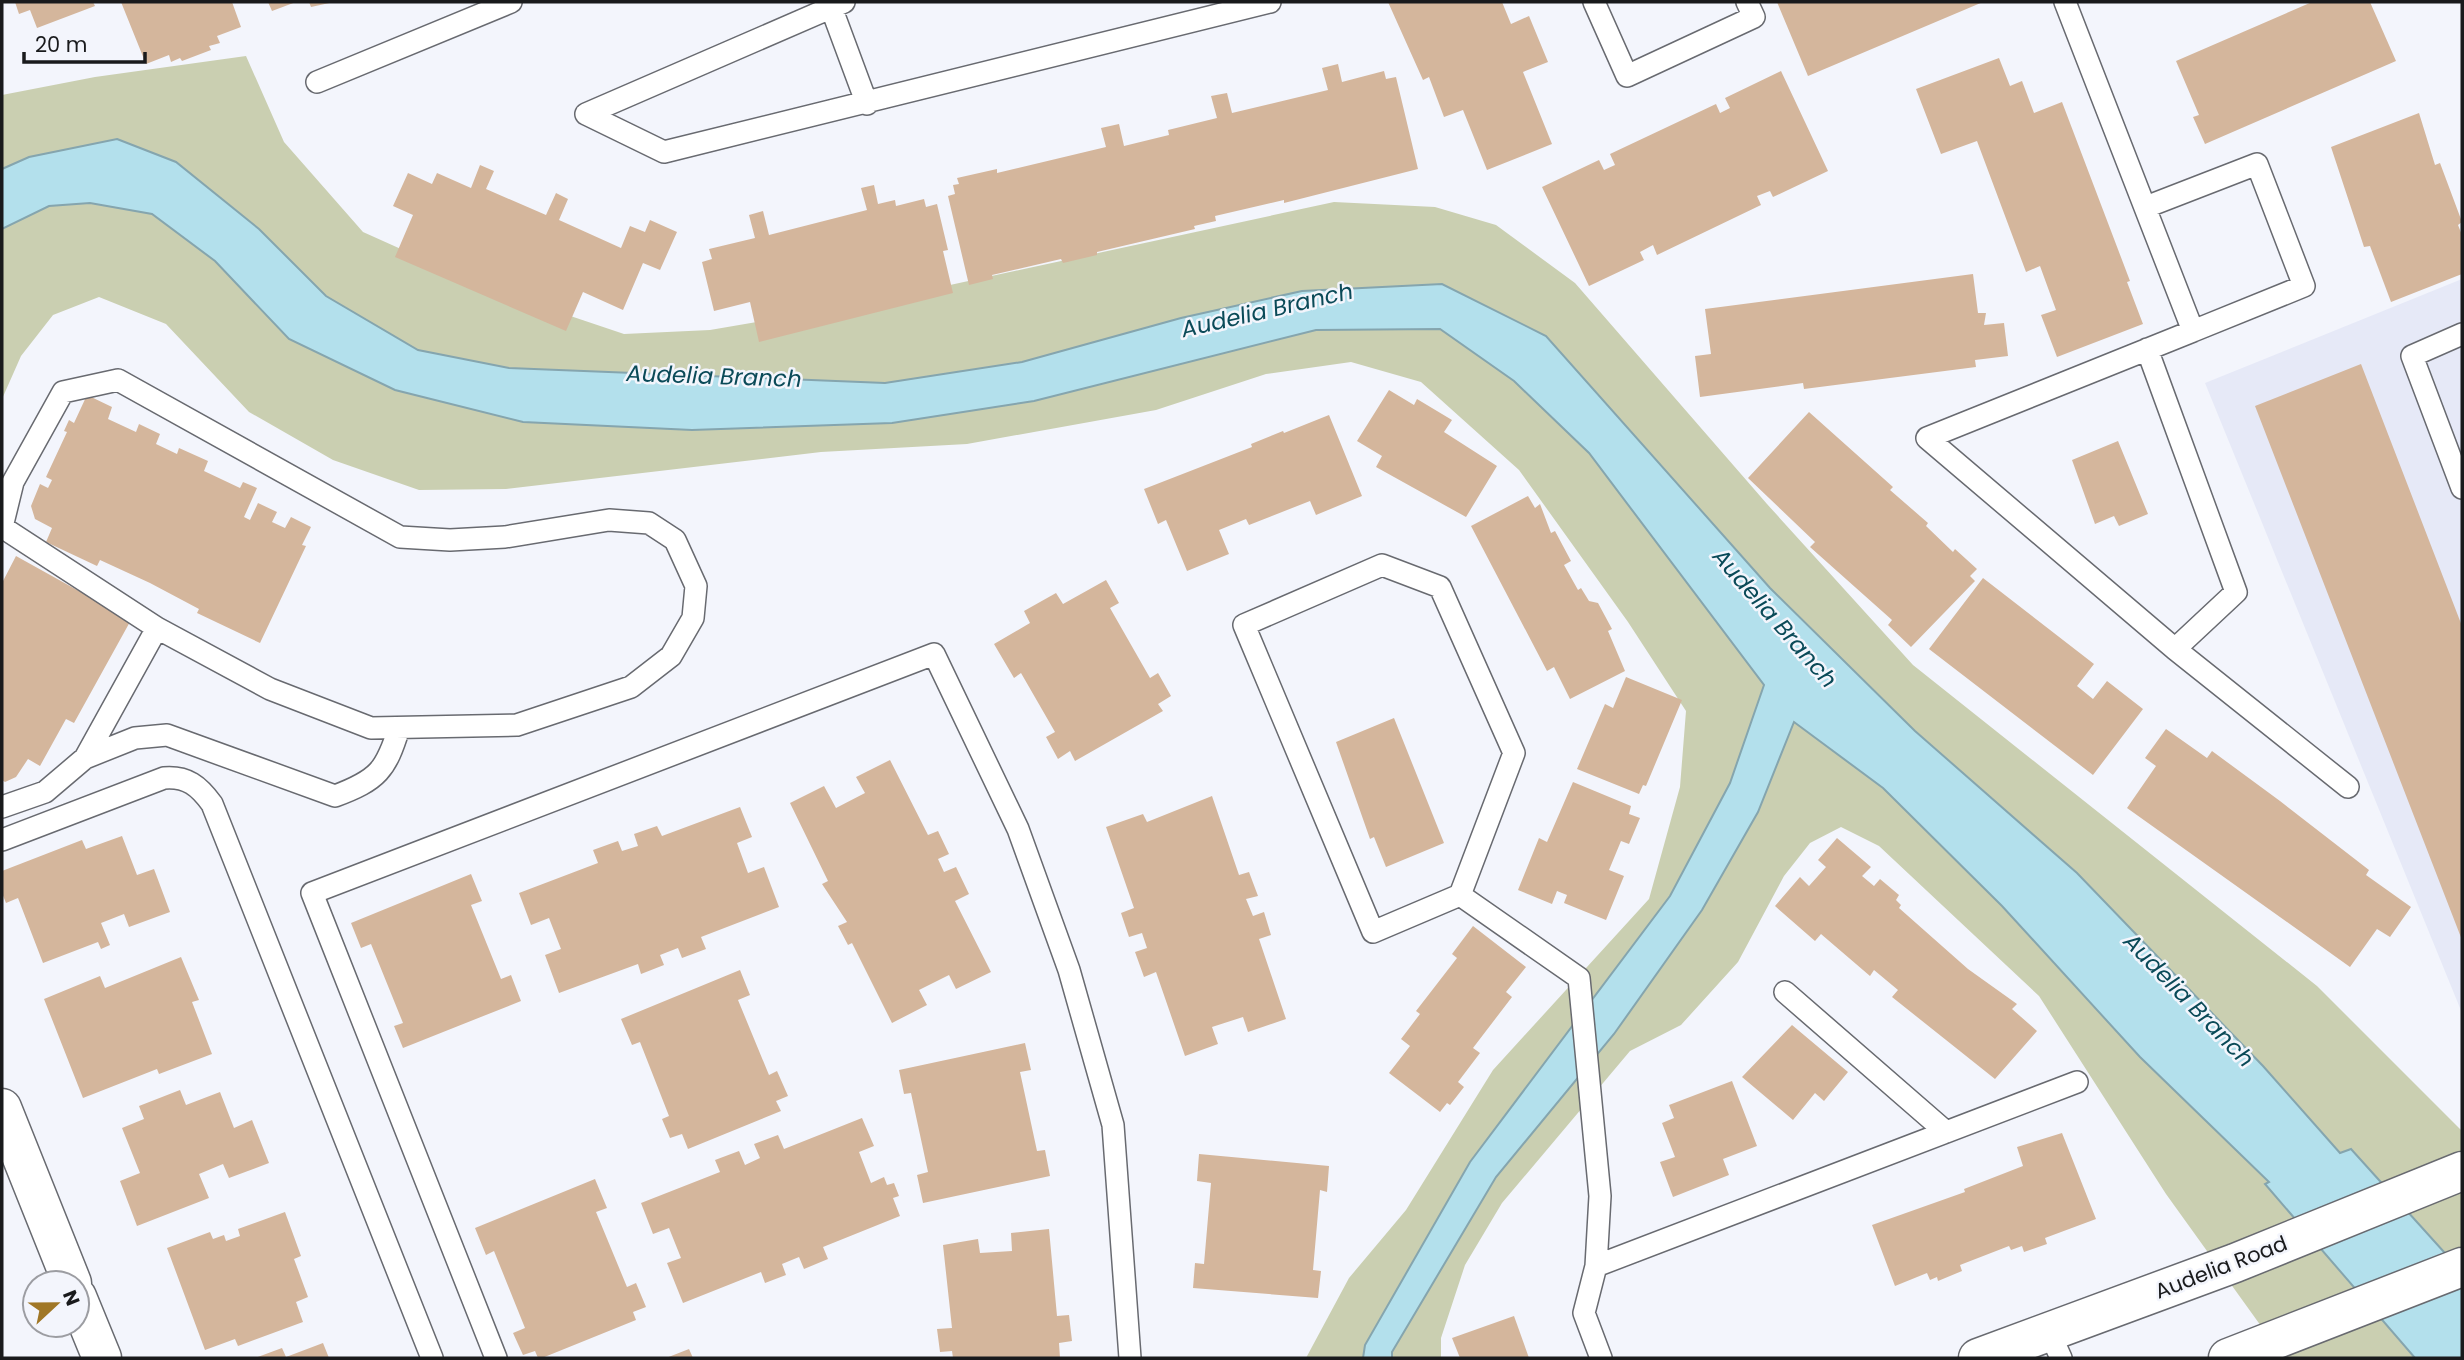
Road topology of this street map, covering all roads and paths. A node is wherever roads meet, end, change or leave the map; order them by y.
1 (1594, 2) edge
2 (1747, 2) edge
3 (2066, 2) edge
4 (1257, 3) edge
5 (500, 4) edge
6 (838, 4) edge
7 (317, 82) dead end
8 (867, 104) junction
9 (2146, 208) junction
10 (2193, 331) junction
11 (2462, 334) edge
12 (2147, 349) junction
13 (2462, 488) edge
14 (2, 527) edge
15 (158, 628) junction
16 (2175, 649) junction
17 (399, 728) junction
18 (85, 758) junction
19 (2348, 788) dead end
20 (2, 807) edge
21 (2, 840) edge
22 (1460, 895) junction
23 (1785, 992) dead end
24 (2077, 1082) dead end
25 (2, 1108) edge
26 (1946, 1132) junction
27 (2452, 1175) edge
28 (1596, 1266) junction
29 (2462, 1267) edge
30 (66, 1269) edge
31 (91, 1331) edge
32 (2055, 1344) edge
33 (102, 1358) edge
34 (432, 1358) edge
35 (496, 1358) edge
36 (1129, 1358) edge
37 (1601, 1358) edge
38 (1978, 1358) edge
39 (2228, 1358) edge

1 - 2 lane
3 - 9 lane
4 - 8 lane
5 - 7 lane
6 - 8 lane
6 - 8 lane
9 - 10 lane
9 - 10 lane
10 - 12 lane
11 - 13 lane
12 - 16 lane
12 - 16 lane
14 - 15 lane
14 - 17 lane
15 - 17 lane
15 - 18 lane
16 - 19 lane
17 - 18 lane
18 - 20 lane
21 - 34 lane
22 - 22 lane
22 - 28 lane
23 - 26 lane
24 - 26 lane
25 - 30 main road
26 - 28 lane
27 - 32 main road, Audelia Road
28 - 37 lane
29 - 39 main road
31 - 33 main road
32 - 38 main road, Audelia Road
35 - 36 lane

